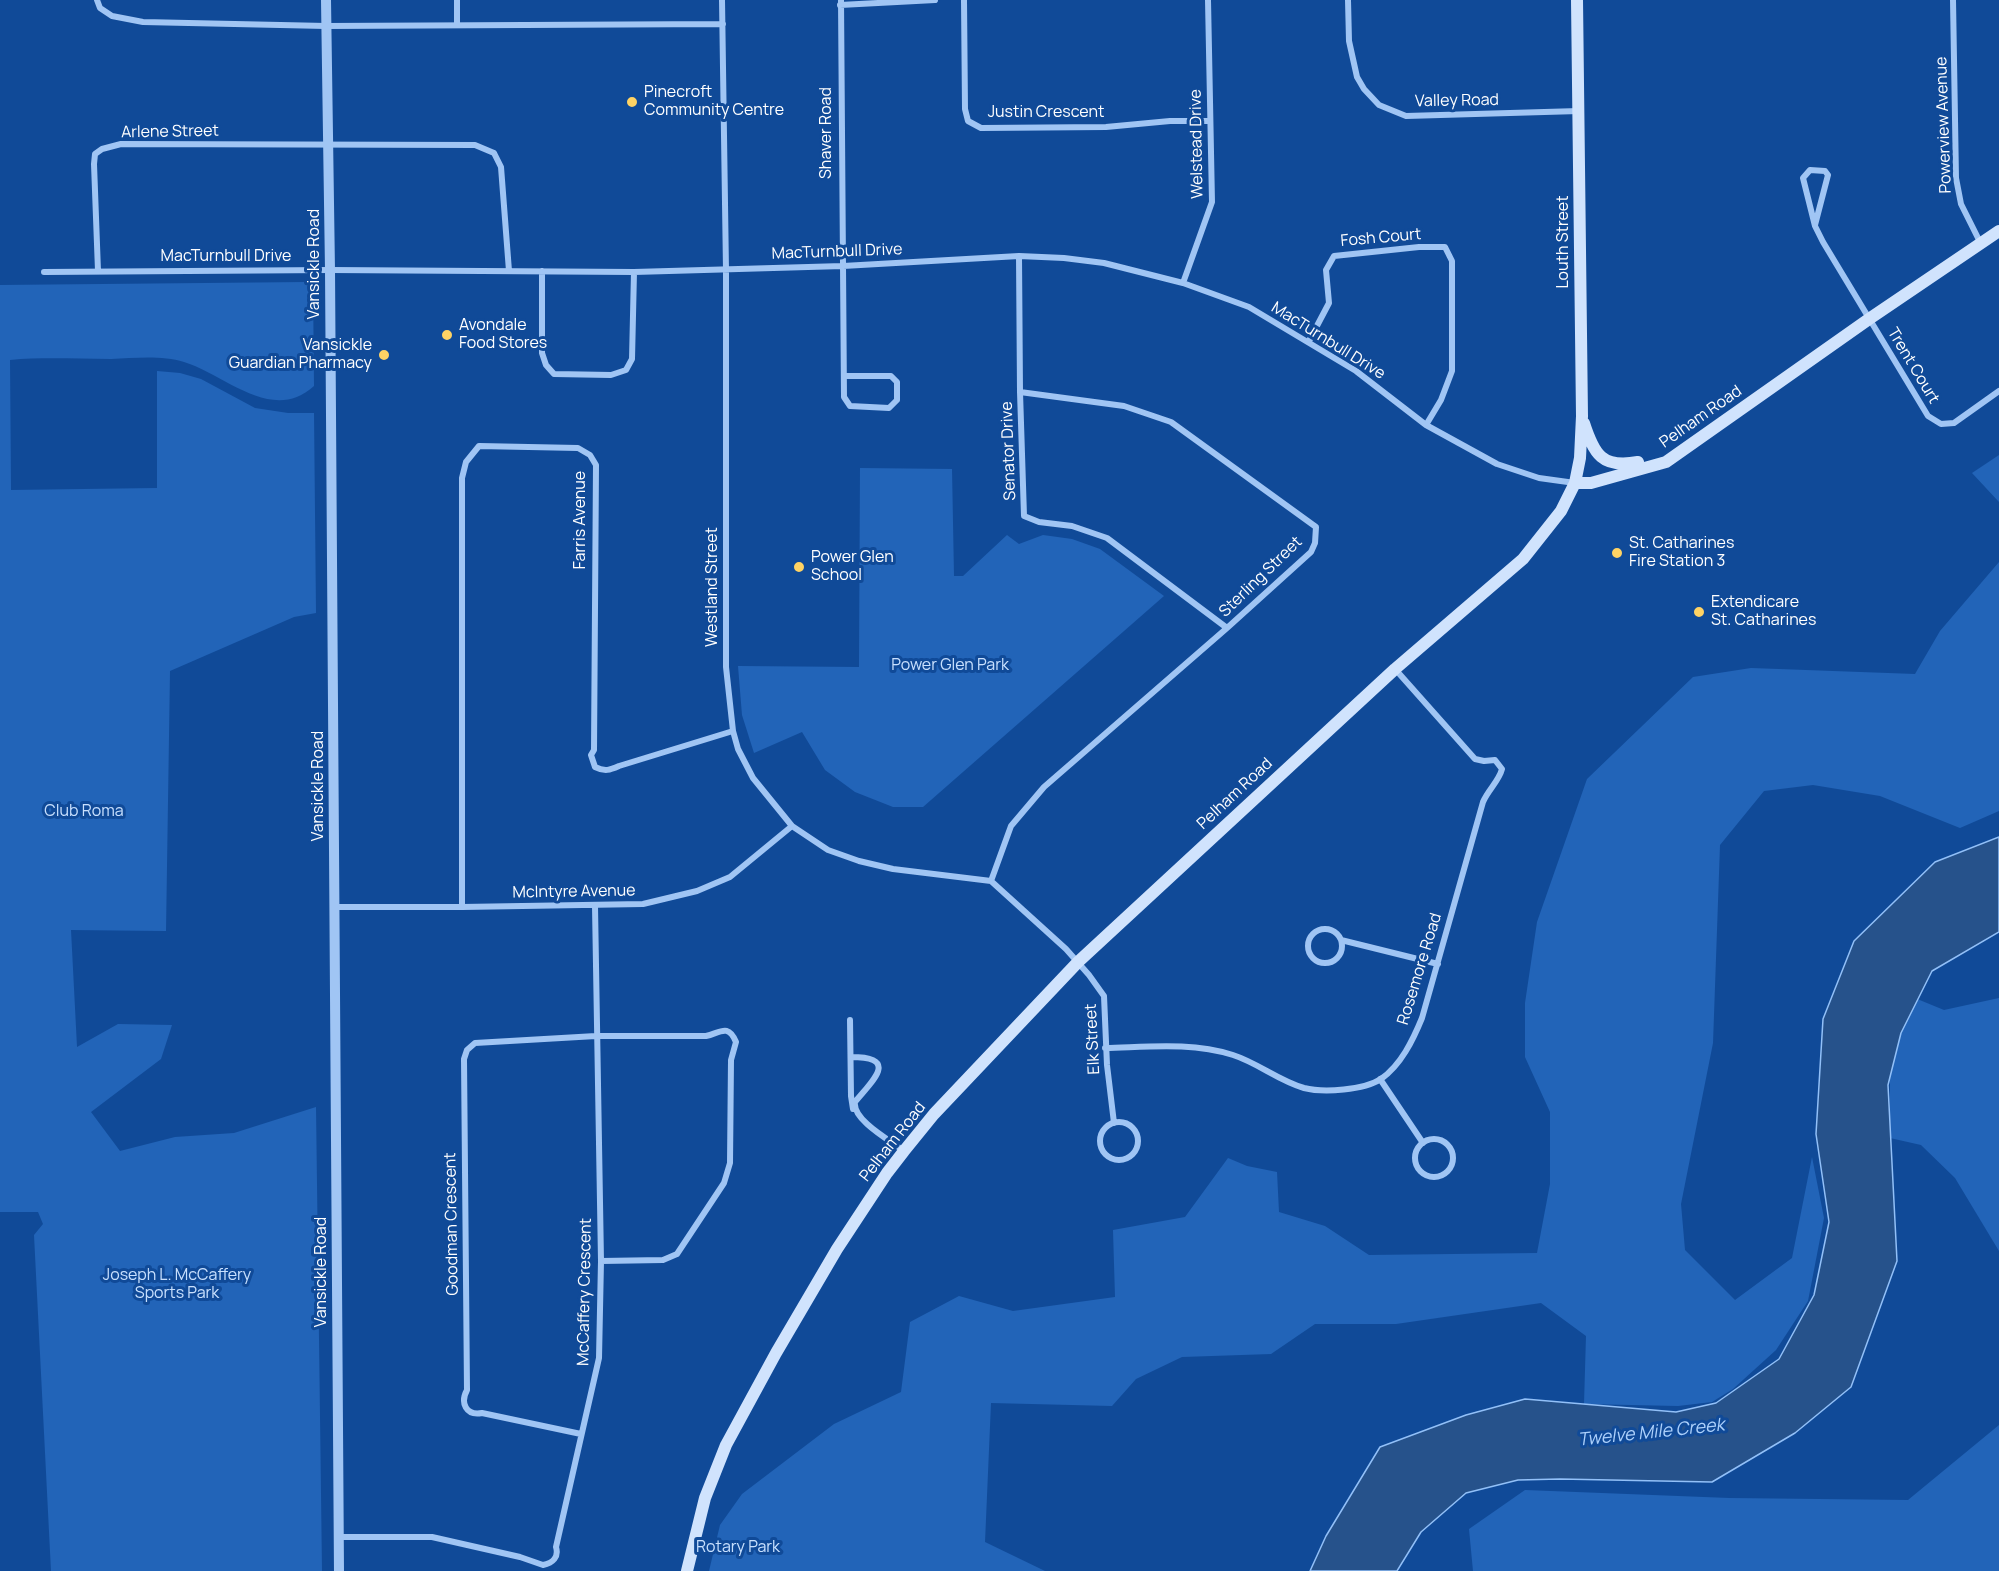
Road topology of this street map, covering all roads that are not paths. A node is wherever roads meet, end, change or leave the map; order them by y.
1 (98, 0) edge
2 (326, 0) edge
3 (457, 0) edge
4 (722, 0) edge
5 (935, 0) edge
6 (964, 0) edge
7 (1208, 0) edge
8 (1348, 0) edge
9 (1577, 0) edge
10 (1953, 0) edge
11 (841, 2) edge
12 (723, 24) junction
13 (457, 25) junction
14 (326, 26) junction
15 (1580, 111) junction
16 (1210, 121) junction
17 (329, 145) junction
18 (1815, 225) junction
19 (1999, 231) edge
20 (1981, 245) junction
21 (1019, 256) junction
22 (843, 266) junction
23 (330, 270) junction
24 (726, 270) junction
25 (98, 271) junction
26 (509, 271) junction
27 (542, 271) junction
28 (45, 272) dead end
29 (634, 272) junction
30 (1183, 283) junction
31 (1869, 319) junction
32 (1309, 341) junction
33 (845, 376) junction
34 (1020, 392) junction
35 (1999, 392) edge
36 (1582, 416) junction
37 (1426, 425) junction
38 (1666, 462) junction
39 (1575, 483) junction
40 (1227, 628) junction
41 (1395, 669) junction
42 (733, 731) junction
43 (792, 826) junction
44 (991, 881) junction
45 (595, 906) junction
46 (334, 907) junction
47 (462, 907) junction
48 (1341, 940) junction
49 (1078, 962) junction
50 (1438, 964) junction
51 (850, 1020) dead end
52 (596, 1036) junction
53 (1105, 1048) junction
54 (851, 1057) junction
55 (1380, 1079) junction
56 (859, 1117) junction
57 (1114, 1123) junction
58 (1423, 1143) junction
59 (904, 1151) junction
60 (601, 1261) junction
61 (581, 1434) junction
62 (339, 1537) junction
63 (339, 1571) edge
64 (687, 1571) edge

1 - 14 street
2 - 14 street, Vansickle Road
3 - 13 street
4 - 12 street, Westland Street
5 - 11 street
6 - 16 street, Justin Crescent
7 - 16 street, Welstead Drive
8 - 15 street, Valley Road
9 - 15 main road, Louth Street
10 - 20 street, Powerview Avenue
11 - 22 street, Shaver Road
12 - 13 street
12 - 24 street, Westland Street
13 - 14 street
14 - 17 street, Vansickle Road
15 - 36 main road, Louth Street
16 - 30 street, Welstead Drive
17 - 23 street, Vansickle Road
17 - 25 street, Arlene Street
17 - 26 street, Arlene Street
18 - 18 street
18 - 31 street
19 - 20 main road, Pelham Road
20 - 31 main road, Pelham Road
21 - 22 street, MacTurnbull Drive
21 - 30 street, MacTurnbull Drive
21 - 34 street, Senator Drive
22 - 24 street, MacTurnbull Drive
22 - 33 street, Shaver Road
23 - 25 street, MacTurnbull Drive
23 - 26 street, MacTurnbull Drive
23 - 46 street, Vansickle Road
24 - 29 street, MacTurnbull Drive
24 - 42 street, Westland Street
25 - 28 street, MacTurnbull Drive
26 - 27 street, MacTurnbull Drive
27 - 29 street, MacTurnbull Drive
27 - 29 street
30 - 32 street, MacTurnbull Drive
31 - 35 street, Trent Court
31 - 38 main road, Pelham Road
32 - 37 street, MacTurnbull Drive
32 - 37 street, Fosh Court
33 - 33 street, Shaver Road
34 - 40 street, Senator Drive
34 - 40 street, Sterling Street
36 - 38 main road
36 - 39 main road, Louth Street
37 - 39 street, MacTurnbull Drive
38 - 39 main road, Pelham Road
39 - 41 main road, Pelham Road
40 - 44 street, Sterling Street
41 - 49 main road, Pelham Road
41 - 50 street, Rosemore Road
42 - 43 street, Westland Street
42 - 47 street, Farris Avenue
43 - 44 street, Westland Street
43 - 45 street, McIntyre Avenue
44 - 49 street
45 - 47 street, McIntyre Avenue
45 - 52 street, McCaffery Crescent
46 - 47 street, McIntyre Avenue
46 - 62 street, Vansickle Road
48 - 48 street
48 - 50 street
49 - 53 street, Elk Street
49 - 59 main road, Pelham Road
50 - 55 street, Rosemore Road
51 - 54 street
52 - 60 street, McCaffery Crescent
52 - 60 street
52 - 61 street, Goodman Crescent
53 - 55 street
53 - 57 street, Elk Street
54 - 56 street
54 - 56 street
55 - 58 street
56 - 59 street
57 - 57 street
58 - 58 street
59 - 64 main road, Pelham Road
60 - 61 street, McCaffery Crescent
61 - 62 street, McCaffery Crescent
62 - 63 street, Vansickle Road

